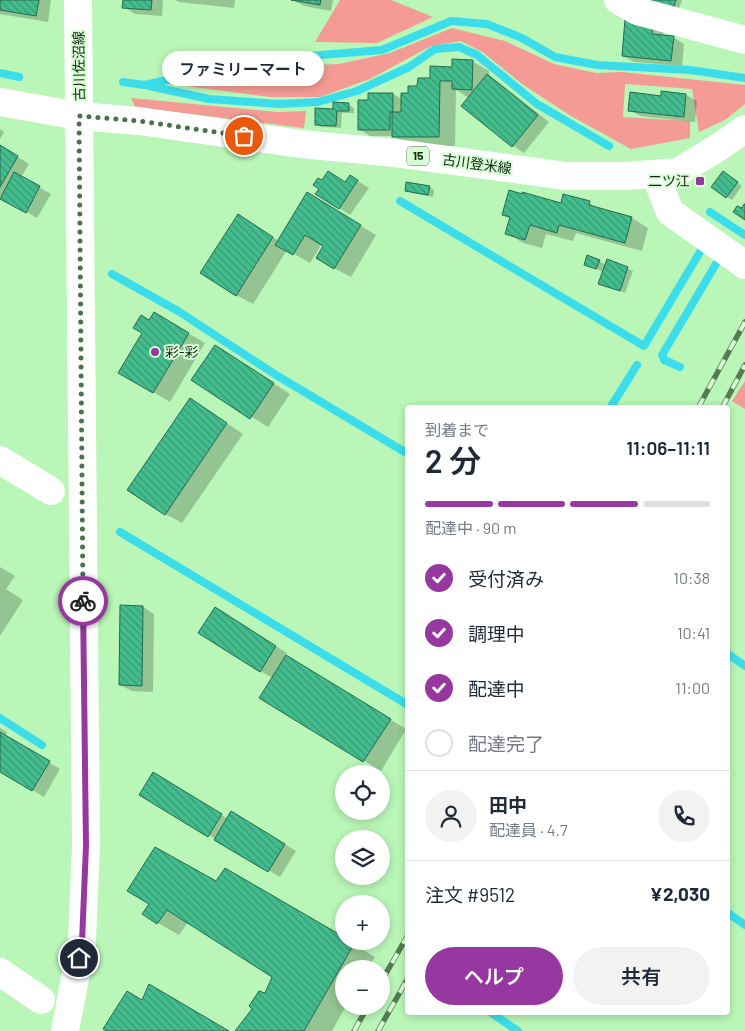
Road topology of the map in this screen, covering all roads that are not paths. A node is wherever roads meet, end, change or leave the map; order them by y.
1 (78, 0) edge
2 (618, 0) edge
3 (745, 40) edge
4 (0, 102) edge
5 (79, 116) junction
6 (745, 129) edge
7 (655, 174) junction
8 (745, 265) edge
9 (0, 460) edge
10 (51, 491) dead end
11 (0, 972) edge
12 (41, 1000) dead end
13 (65, 1031) edge

1 - 5 main road, 古川佐沼線
2 - 3 main road
4 - 5 main road, 古川登米線
5 - 7 main road, 古川登米線 / 15
5 - 13 main road, 古川佐沼線
6 - 7 main road, 古川登米線 / 15
7 - 8 main road
9 - 10 main road
11 - 12 main road

